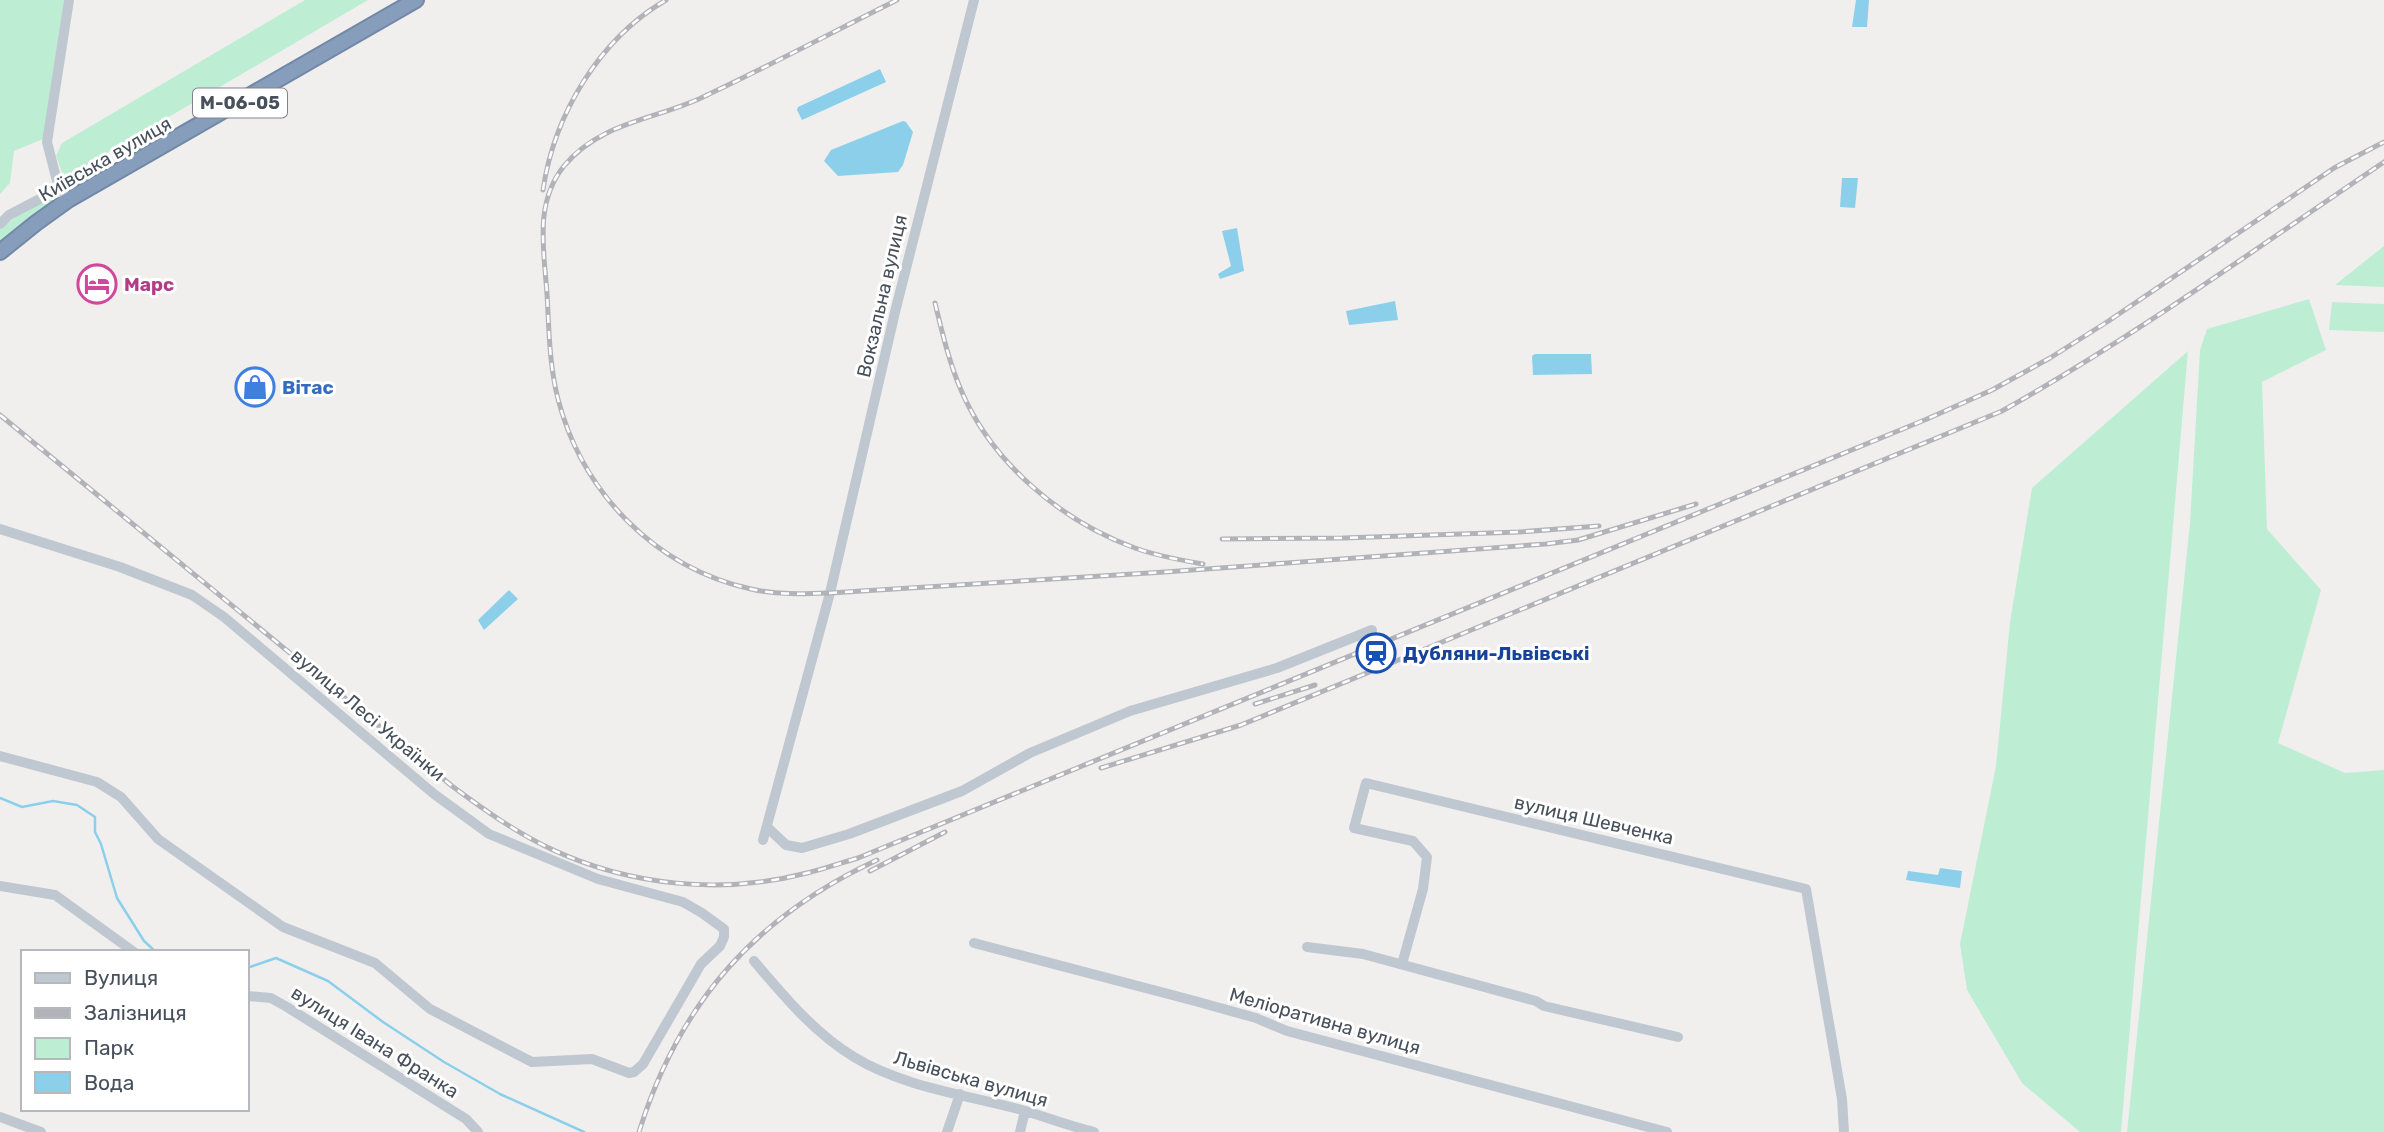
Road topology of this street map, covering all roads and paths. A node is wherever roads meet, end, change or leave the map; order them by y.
1 (69, 0) edge
2 (416, 0) edge
3 (974, 0) edge
4 (63, 194) junction
5 (0, 224) edge
6 (0, 252) edge
7 (0, 529) edge
8 (1372, 630) dead end
9 (0, 756) edge
10 (767, 827) junction
11 (763, 840) dead end
12 (0, 886) edge
13 (974, 943) dead end
14 (1307, 947) dead end
15 (131, 950) edge
16 (754, 961) dead end
17 (1402, 964) junction
18 (248, 996) edge
19 (1678, 1037) dead end
20 (960, 1094) junction
21 (1026, 1111) junction
22 (0, 1117) edge
23 (41, 1132) edge
24 (478, 1132) edge
25 (947, 1132) edge
26 (1020, 1132) edge
27 (1094, 1132) edge
28 (1667, 1132) edge
29 (1844, 1132) edge

1 - 4 street
2 - 4 highway, Київська вулиця / М-06-05
3 - 10 street, Вокзальна вулиця
4 - 5 street
4 - 6 highway, Київська вулиця / М-06-05
7 - 9 street, вулиця Лесі Українки
8 - 10 street
10 - 11 street
12 - 15 street
13 - 28 street, Меліоративна вулиця
14 - 17 street
16 - 20 street, Львівська вулиця
17 - 19 street
17 - 29 street, вулиця Шевченка
18 - 24 street, вулиця Івана Франка
20 - 21 street, Львівська вулиця
20 - 25 street
21 - 26 street
21 - 27 street, Львівська вулиця
22 - 23 street

